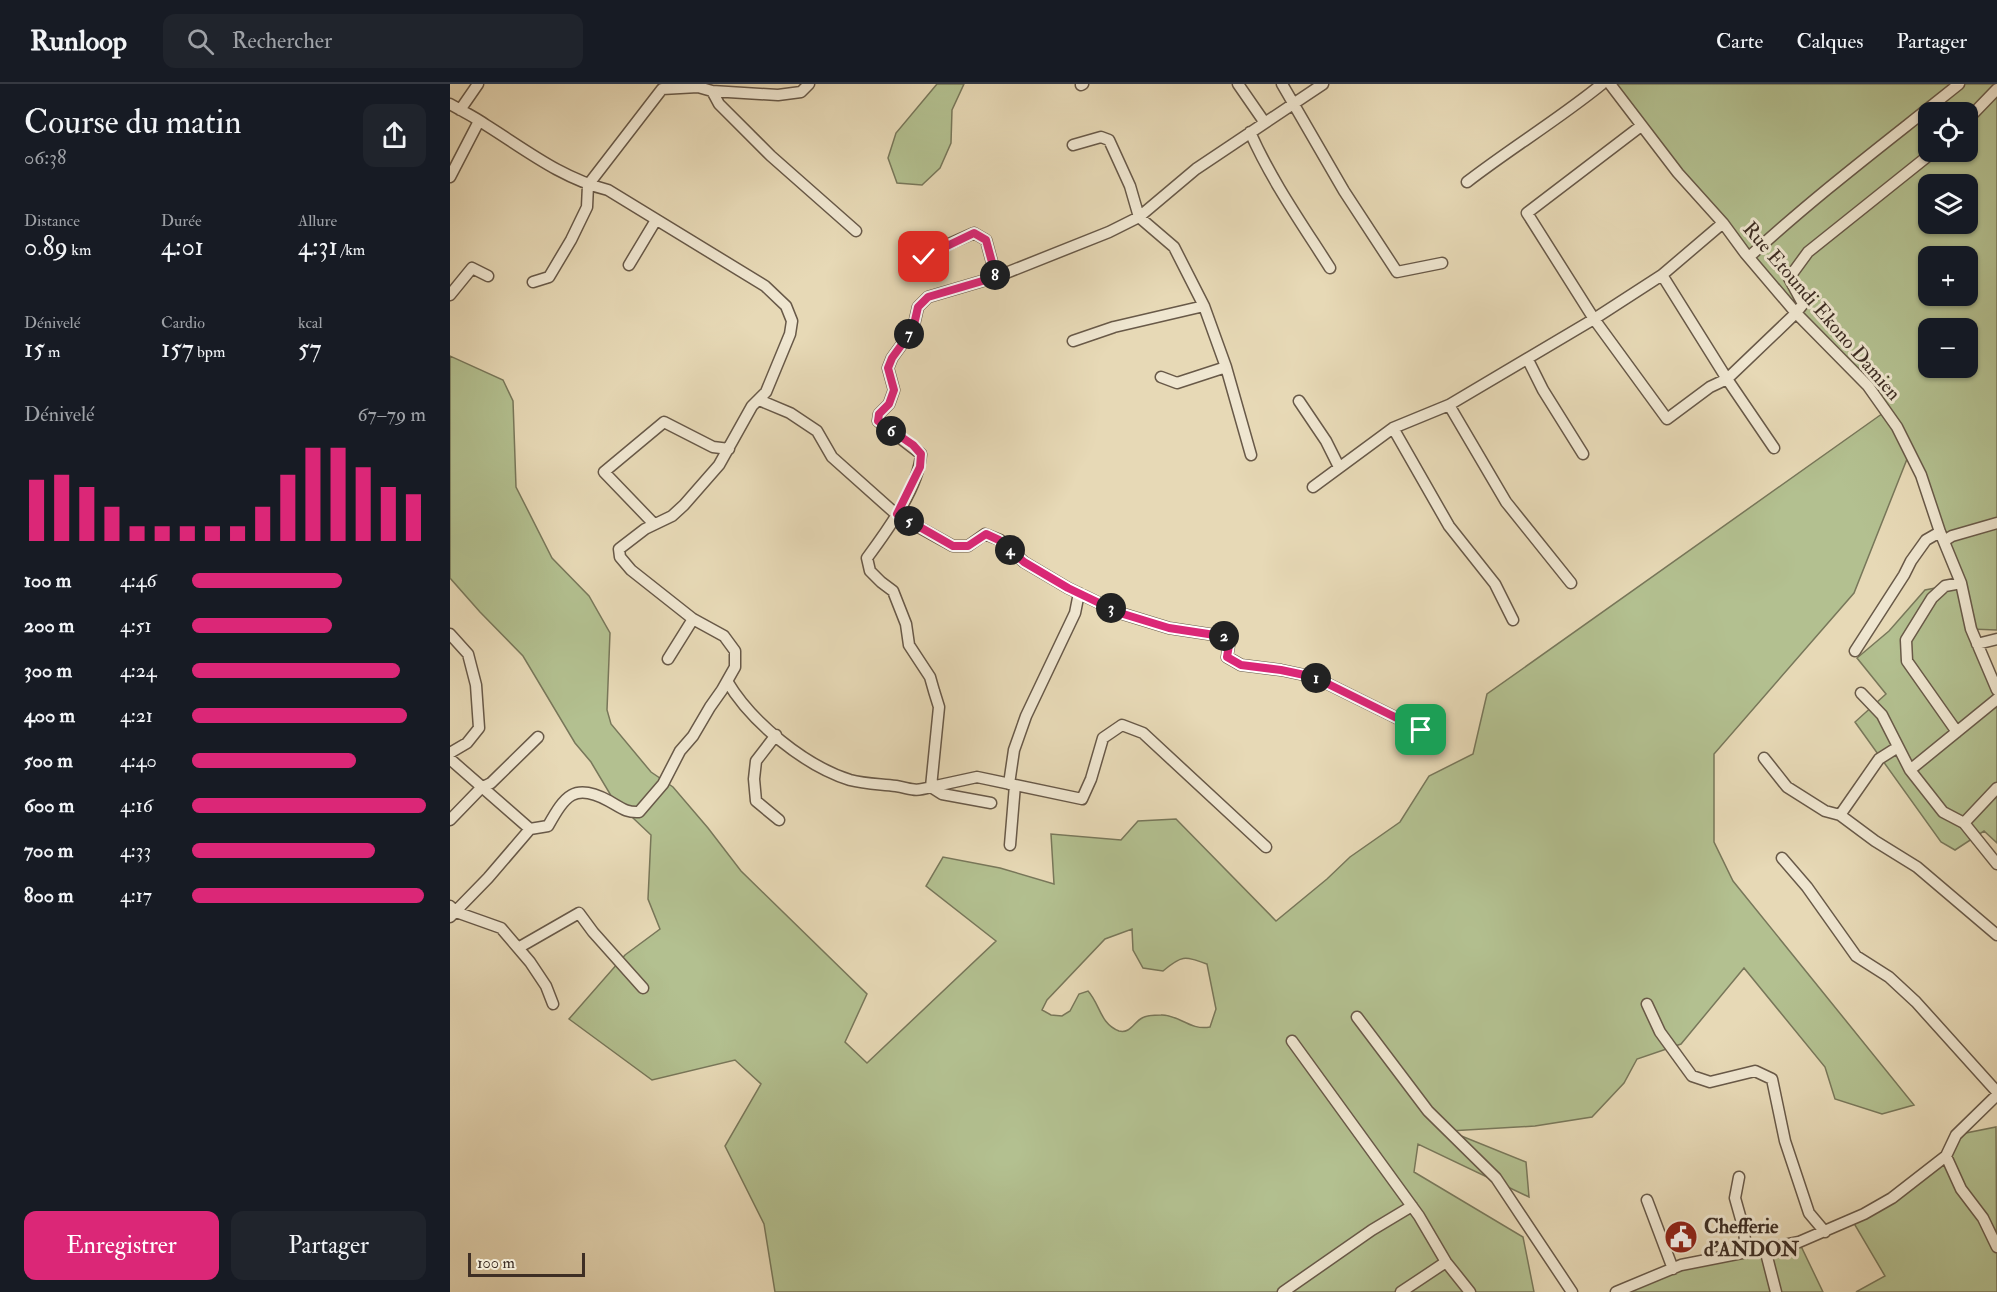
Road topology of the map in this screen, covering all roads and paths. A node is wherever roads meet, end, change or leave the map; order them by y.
1 (478, 84) edge
2 (809, 84) edge
3 (1238, 84) edge
4 (1282, 84) edge
5 (1323, 84) edge
6 (1602, 84) edge
7 (1610, 84) edge
8 (1959, 84) edge
9 (1997, 89) edge
10 (712, 91) junction
11 (450, 104) edge
12 (1292, 104) junction
13 (1978, 109) edge
14 (460, 110) junction
15 (479, 121) junction
16 (1265, 123) junction
17 (1641, 126) junction
18 (1250, 132) junction
19 (1073, 145) dead end
20 (1920, 162) edge
21 (450, 177) edge
22 (1467, 182) dead end
23 (588, 185) junction
24 (1139, 217) junction
25 (656, 220) junction
26 (1723, 223) junction
27 (856, 231) dead end
28 (1749, 257) junction
29 (913, 260) dead end
30 (1442, 263) dead end
31 (629, 266) dead end
32 (1330, 268) dead end
33 (1662, 275) junction
34 (488, 276) dead end
35 (996, 277) junction
36 (533, 282) dead end
37 (450, 295) edge
38 (1204, 306) junction
39 (1796, 313) junction
40 (1594, 319) junction
41 (1073, 341) dead end
42 (1528, 360) junction
43 (1226, 367) junction
44 (1161, 377) dead end
45 (1727, 379) junction
46 (759, 399) junction
47 (1299, 401) dead end
48 (1449, 405) junction
49 (1393, 428) junction
50 (1774, 448) dead end
51 (729, 450) junction
52 (1582, 454) dead end
53 (1251, 455) dead end
54 (1339, 466) junction
55 (1313, 487) dead end
56 (897, 514) junction
57 (1997, 523) edge
58 (654, 524) junction
59 (1942, 536) junction
60 (1571, 583) dead end
61 (1961, 583) junction
62 (1079, 593) junction
63 (693, 618) junction
64 (1513, 620) dead end
65 (450, 634) edge
66 (1997, 639) edge
67 (1977, 644) junction
68 (1855, 651) dead end
69 (668, 659) dead end
70 (727, 681) junction
71 (1997, 690) edge
72 (1861, 693) dead end
73 (735, 695) junction
74 (717, 698) junction
75 (1997, 699) edge
76 (1421, 730) dead end
77 (1957, 732) junction
78 (776, 735) junction
79 (538, 737) dead end
80 (1898, 747) junction
81 (450, 753) edge
82 (1764, 758) dead end
83 (450, 759) edge
84 (1910, 770) junction
85 (1012, 784) junction
86 (931, 787) junction
87 (481, 788) junction
88 (1997, 788) edge
89 (991, 803) dead end
90 (1840, 815) junction
91 (450, 820) edge
92 (779, 820) dead end
93 (1964, 823) junction
94 (530, 829) junction
95 (1010, 845) dead end
96 (1266, 847) dead end
97 (1782, 858) dead end
98 (1997, 864) edge
99 (452, 912) edge
100 (1997, 935) edge
101 (518, 948) junction
102 (643, 988) dead end
103 (553, 1004) dead end
104 (1647, 1004) dead end
105 (1357, 1017) dead end
106 (1292, 1041) dead end
107 (1997, 1094) edge
108 (1946, 1156) junction
109 (1739, 1178) dead end
110 (1647, 1200) dead end
111 (1412, 1206) junction
112 (1825, 1232) junction
113 (1997, 1246) edge
114 (1765, 1248) junction
115 (1746, 1252) junction
116 (1446, 1262) junction
117 (1673, 1269) junction
118 (1283, 1292) edge
119 (1401, 1292) edge
120 (1470, 1292) edge
121 (1572, 1292) edge
122 (1616, 1292) edge
123 (1776, 1292) edge

1 - 14 street
2 - 10 street
3 - 16 street
4 - 12 street
5 - 12 street
6 - 22 street
7 - 17 street, Rue Etoundi Ekono Damien
8 - 28 street
9 - 13 street
10 - 23 street
10 - 27 street
11 - 14 street
12 - 16 street
12 - 30 street
14 - 15 street
15 - 21 street
15 - 23 street
16 - 18 street
17 - 26 street, Rue Etoundi Ekono Damien
17 - 40 street
18 - 24 street
18 - 32 street
19 - 24 street
20 - 39 street
23 - 25 street
23 - 36 street
24 - 35 street
24 - 38 street
25 - 31 street
25 - 46 street
26 - 28 street, Rue Etoundi Ekono Damien
26 - 33 street
28 - 39 street, Rue Etoundi Ekono Damien
29 - 35 street
33 - 40 street
33 - 45 street
34 - 37 street
35 - 56 street
38 - 41 street
38 - 43 street
39 - 45 street
39 - 59 street, Rue Etoundi Ekono Damien
40 - 42 street
40 - 45 street
42 - 48 street
42 - 52 street
43 - 44 street
43 - 53 street
45 - 50 street
46 - 51 street
46 - 56 street
47 - 54 street
48 - 49 street
48 - 60 street
49 - 54 street
49 - 64 street
51 - 58 street
51 - 58 street
54 - 55 street
56 - 62 street
56 - 86 street
57 - 59 street
58 - 63 street
59 - 61 street, Rue Etoundi Ekono Damien
59 - 68 street
61 - 67 street, Rue Etoundi Ekono Damien
61 - 77 street
62 - 76 street
62 - 85 street
63 - 69 street
63 - 70 street
65 - 81 street
66 - 67 street
67 - 71 street, Rue Etoundi Ekono Damien
70 - 73 street
70 - 74 street
72 - 80 street
73 - 74 street
73 - 78 street
74 - 94 street
75 - 77 street
77 - 84 street
78 - 86 street
78 - 92 street
79 - 87 street
80 - 84 street
80 - 90 street
82 - 90 street
83 - 87 street
84 - 93 street
85 - 86 street
85 - 95 street
85 - 96 street
86 - 89 street
87 - 91 street
87 - 94 street
88 - 93 street
90 - 100 street
93 - 98 street
94 - 99 street
97 - 107 street
99 - 101 street
101 - 102 street
101 - 103 street
104 - 112 street
105 - 121 street
106 - 111 street
107 - 108 street
108 - 112 street
108 - 113 street
109 - 115 street
110 - 117 street
111 - 116 street
111 - 118 street
112 - 114 street
114 - 115 street
114 - 123 street
115 - 117 street
116 - 119 street
116 - 120 street
117 - 122 street

